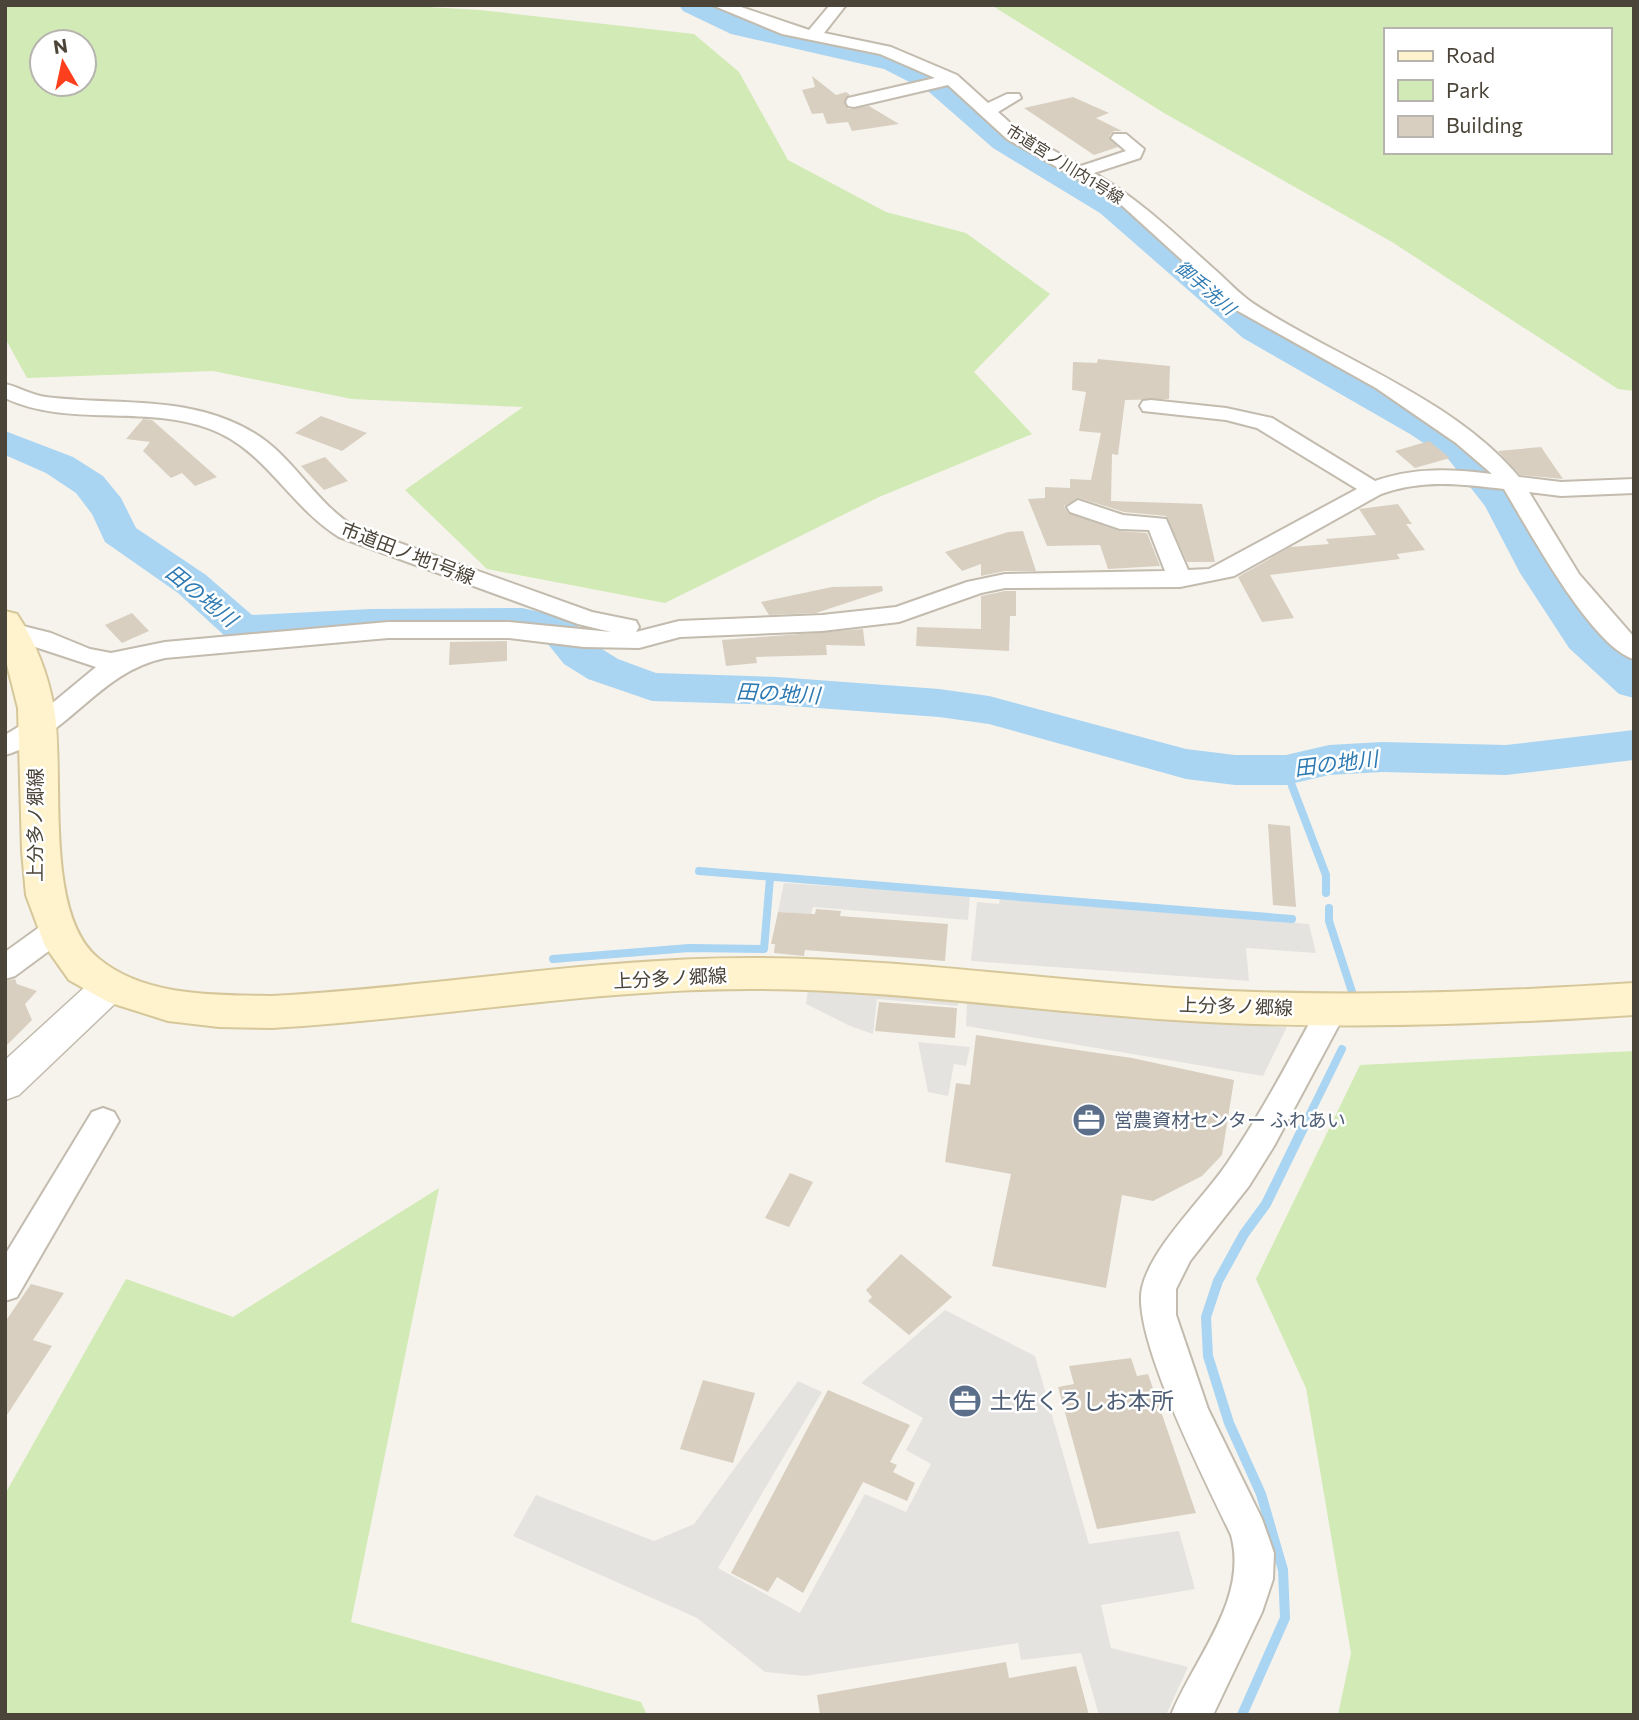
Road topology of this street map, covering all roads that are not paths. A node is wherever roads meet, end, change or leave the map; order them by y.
1 (720, 5) edge
2 (838, 5) edge
3 (814, 35) junction
4 (939, 81) junction
5 (1013, 98) dead end
6 (854, 102) dead end
7 (986, 111) junction
8 (1120, 138) dead end
9 (1080, 172) junction
10 (5, 390) edge
11 (1151, 406) dead end
12 (1507, 484) junction
13 (1634, 486) edge
14 (1373, 489) junction
15 (1078, 507) dead end
16 (1180, 580) junction
17 (8, 626) edge
18 (679, 629) junction
19 (1634, 650) edge
20 (129, 659) junction
21 (21, 739) edge
22 (51, 934) junction
23 (5, 968) edge
24 (111, 985) junction
25 (1634, 999) edge
26 (1332, 1010) junction
27 (5, 1084) edge
28 (103, 1121) dead end
29 (5, 1286) edge
30 (1191, 1715) edge

1 - 3 street, 市道宮ノ川内1号線
2 - 3 street
3 - 4 street, 市道宮ノ川内1号線
4 - 6 street
4 - 7 street, 市道宮ノ川内1号線
5 - 7 street
7 - 9 street, 市道宮ノ川内1号線
8 - 9 street
9 - 12 street, 市道宮ノ川内1号線
10 - 18 street, 市道田ノ地1号線
11 - 14 street
12 - 13 street
12 - 14 street
12 - 19 street, 市道宮ノ川内1号線
14 - 16 street
15 - 16 street
16 - 18 street
17 - 20 street
17 - 21 main road, 上分多ノ郷線
18 - 20 street
20 - 21 street
21 - 22 main road, 上分多ノ郷線
22 - 23 street
22 - 24 main road, 上分多ノ郷線
24 - 26 main road, 上分多ノ郷線
24 - 27 street
25 - 26 main road, 上分多ノ郷線
26 - 30 street
28 - 29 street

